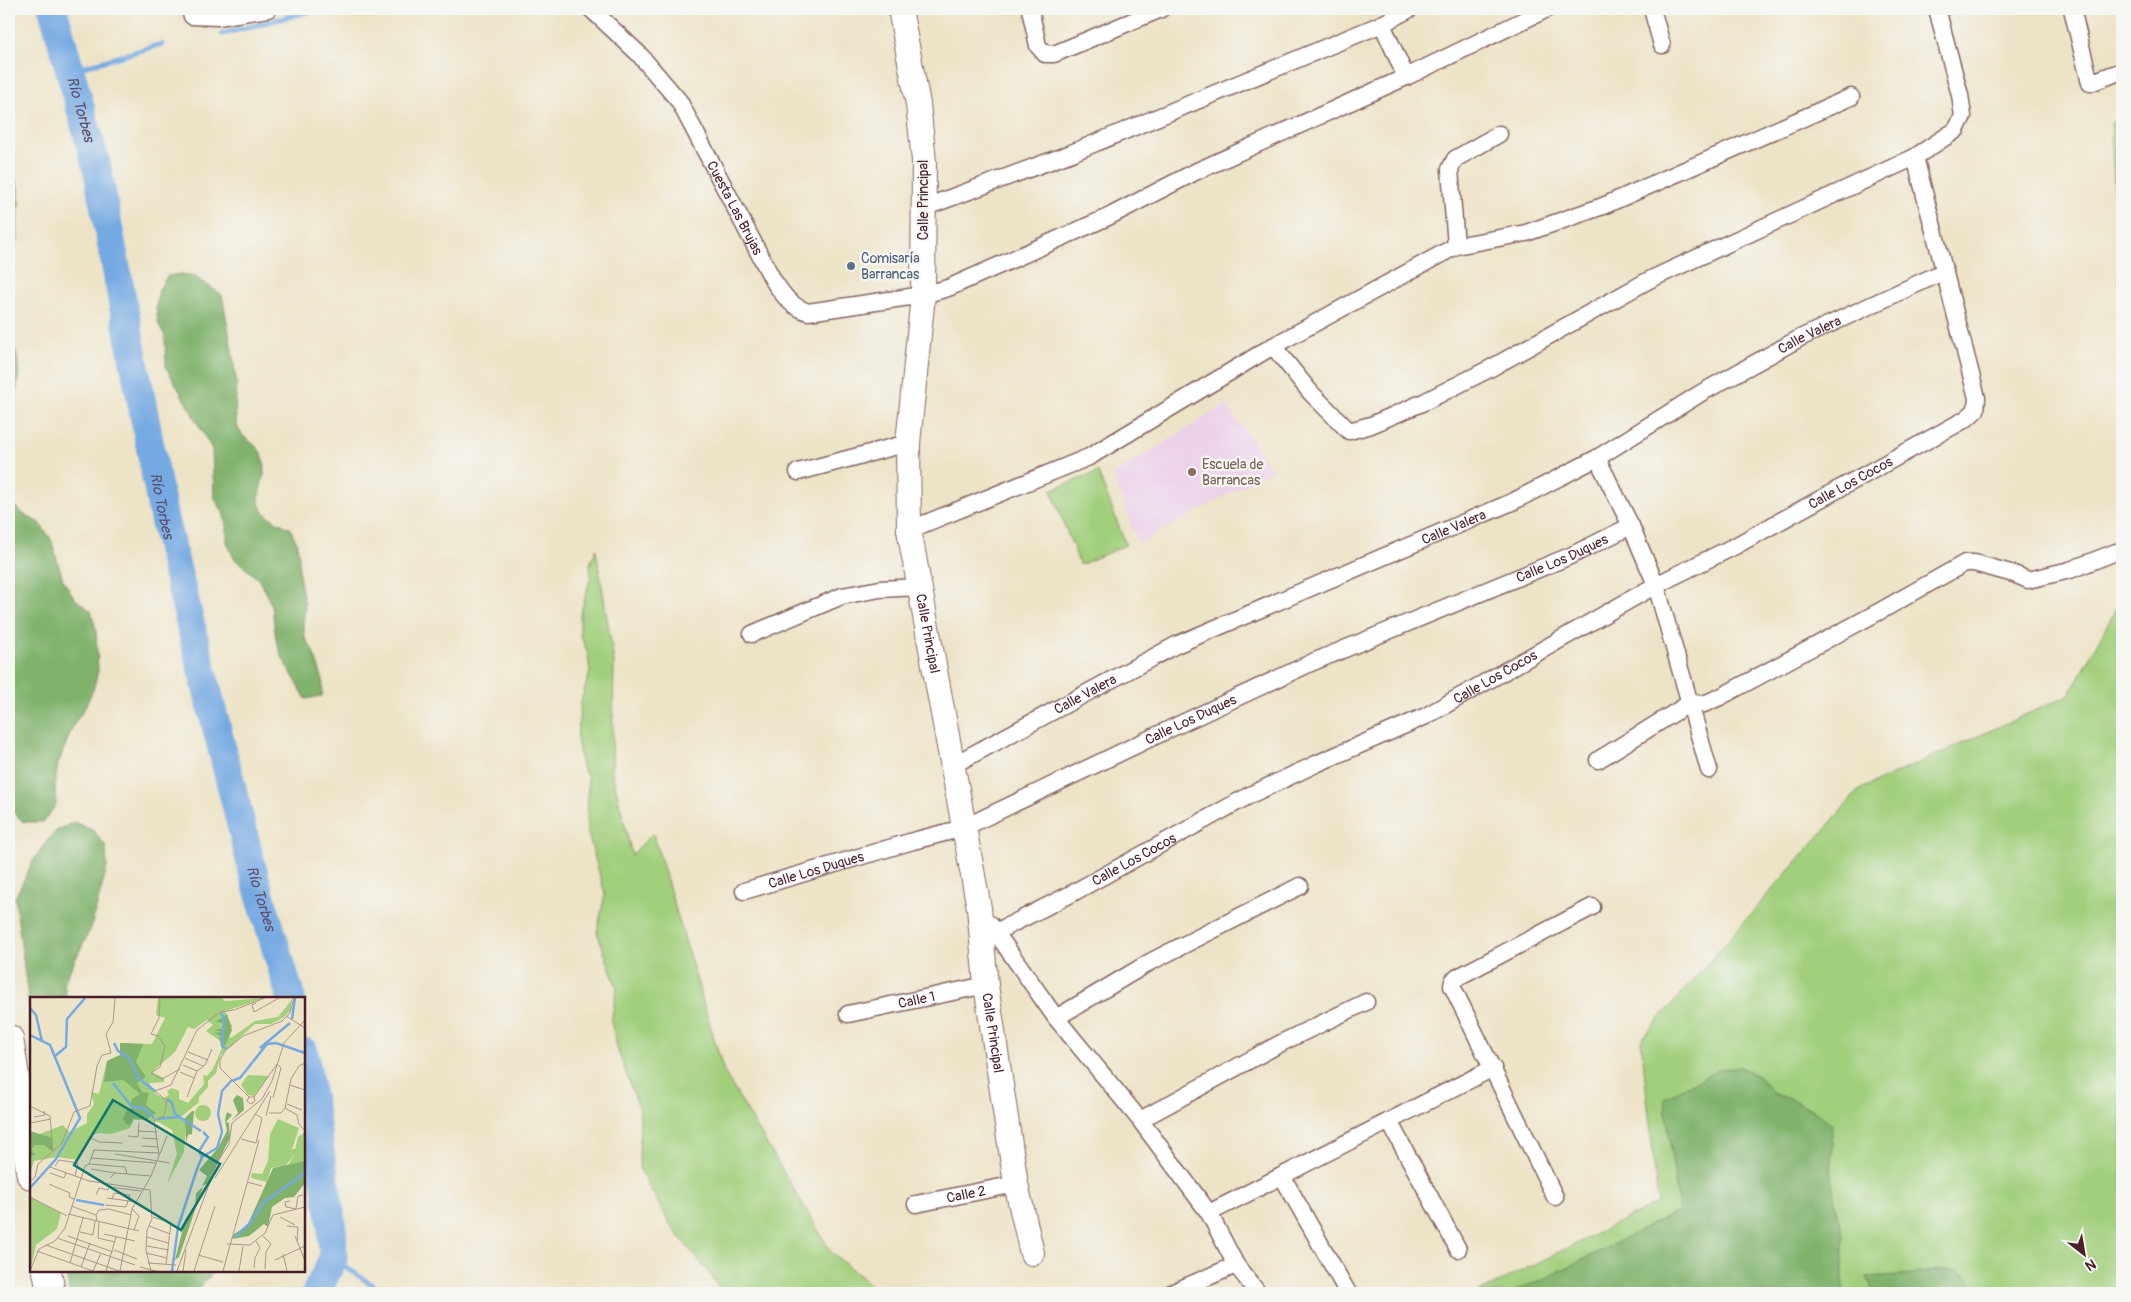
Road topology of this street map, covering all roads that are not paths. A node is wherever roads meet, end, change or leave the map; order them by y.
1 (268, 9) edge
2 (591, 9) edge
3 (900, 9) edge
4 (1030, 9) edge
5 (1161, 9) edge
6 (1410, 9) edge
7 (1547, 9) edge
8 (1652, 9) edge
9 (1937, 9) edge
10 (2072, 9) edge
11 (191, 12) edge
12 (1382, 24) junction
13 (1662, 45) dead end
14 (2122, 71) edge
15 (1406, 77) junction
16 (1851, 97) dead end
17 (1499, 134) dead end
18 (1914, 157) junction
19 (923, 208) junction
20 (1456, 246) junction
21 (1945, 271) junction
22 (923, 296) junction
23 (1273, 346) junction
24 (908, 443) junction
25 (1597, 458) junction
26 (798, 472) dead end
27 (1631, 526) junction
28 (910, 530) junction
29 (2116, 552) dead end
30 (1656, 586) junction
31 (920, 587) junction
32 (752, 634) dead end
33 (1690, 703) junction
34 (1598, 760) dead end
35 (953, 765) junction
36 (1709, 770) dead end
37 (963, 828) junction
38 (1300, 886) dead end
39 (744, 892) dead end
40 (1592, 907) dead end
41 (979, 908) junction
42 (996, 932) junction
43 (986, 985) junction
44 (1366, 1002) dead end
45 (848, 1014) dead end
46 (1056, 1018) junction
47 (9, 1039) edge
48 (1494, 1068) junction
49 (1140, 1120) junction
50 (1389, 1121) junction
51 (30, 1169) edge
52 (1282, 1176) junction
53 (1016, 1184) junction
54 (1556, 1197) dead end
55 (916, 1204) dead end
56 (1209, 1213) junction
57 (1458, 1250) dead end
58 (1032, 1253) dead end
59 (1236, 1265) junction
60 (47, 1272) edge
61 (51, 1293) edge
62 (1171, 1293) edge
63 (1258, 1293) edge
64 (1348, 1293) edge

1 - 11 street
2 - 22 street, Cuesta Las Brujas
3 - 19 street, Calle Principal
4 - 5 street
6 - 12 street
7 - 15 street, Cuesta Las Brujas
8 - 13 street
9 - 18 street
10 - 14 street
12 - 15 street
12 - 19 street
15 - 22 street, Cuesta Las Brujas
16 - 20 street
17 - 20 street
18 - 21 street
18 - 23 street
19 - 22 street, Calle Principal
20 - 23 street
21 - 25 street, Calle Valera
21 - 30 street, Calle Los Cocos
22 - 24 street, Calle Principal
23 - 28 street
24 - 26 street
24 - 28 street, Calle Principal
25 - 27 street
25 - 35 street, Calle Valera
27 - 30 street
27 - 37 street, Calle Los Duques
28 - 31 street, Calle Principal
29 - 33 street
30 - 33 street
30 - 42 street, Calle Los Cocos
31 - 32 street
31 - 35 street, Calle Principal
33 - 34 street
33 - 36 street
35 - 37 street, Calle Principal
37 - 39 street, Calle Los Duques
37 - 41 street, Calle Principal
38 - 46 street
40 - 48 street
41 - 42 street
41 - 43 street, Calle Principal
42 - 46 street
43 - 45 street, Calle 1
43 - 53 street, Calle Principal
44 - 49 street
46 - 49 street
47 - 51 highway
48 - 50 street
48 - 54 street
49 - 56 street
50 - 52 street
50 - 57 street
52 - 56 street
52 - 64 street
53 - 55 street, Calle 2
53 - 58 street, Calle Principal
56 - 59 street
59 - 62 street
59 - 63 street
60 - 61 highway

